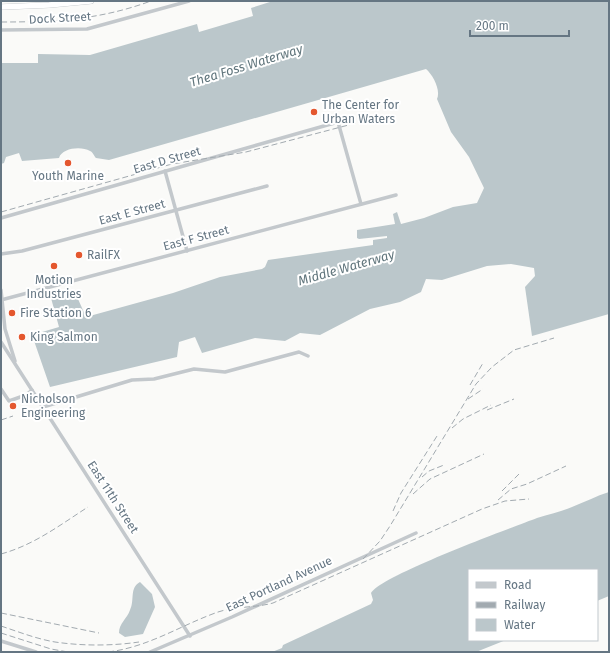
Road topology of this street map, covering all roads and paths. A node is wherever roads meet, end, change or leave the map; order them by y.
1 (90, 1) edge
2 (189, 1) edge
3 (1, 6) edge
4 (1, 30) edge
5 (165, 171) junction
6 (267, 186) dead end
7 (396, 195) dead end
8 (362, 204) junction
9 (176, 210) junction
10 (1, 218) edge
11 (187, 251) junction
12 (1, 254) edge
13 (1, 290) edge
14 (2, 300) edge
15 (1, 342) edge
16 (1, 350) edge
17 (7, 351) junction
18 (308, 356) dead end
19 (19, 370) junction
20 (1, 389) edge
21 (32, 390) junction
22 (43, 407) junction
23 (416, 534) dead end
24 (190, 636) junction
25 (1, 641) edge
26 (36, 652) edge
27 (150, 652) edge

1 - 3 highway
2 - 4 street, Dock Street
5 - 8 street, East D Street
5 - 9 street
5 - 10 street, East D Street
6 - 9 street, East E Street
7 - 8 street, East F Street
8 - 11 street, East F Street
9 - 11 street
9 - 12 street, East E Street
11 - 14 street, East F Street
13 - 14 street, East 11th Street
14 - 19 street, East 11th Street
15 - 17 street, East 11th Street
16 - 17 street
17 - 19 street, East 11th Street
18 - 22 street
19 - 21 street, East 11th Street
20 - 21 street
21 - 22 street, East 11th Street
22 - 24 street, East 11th Street
23 - 24 street, East Portland Avenue
24 - 27 street, East Portland Avenue
25 - 26 street

